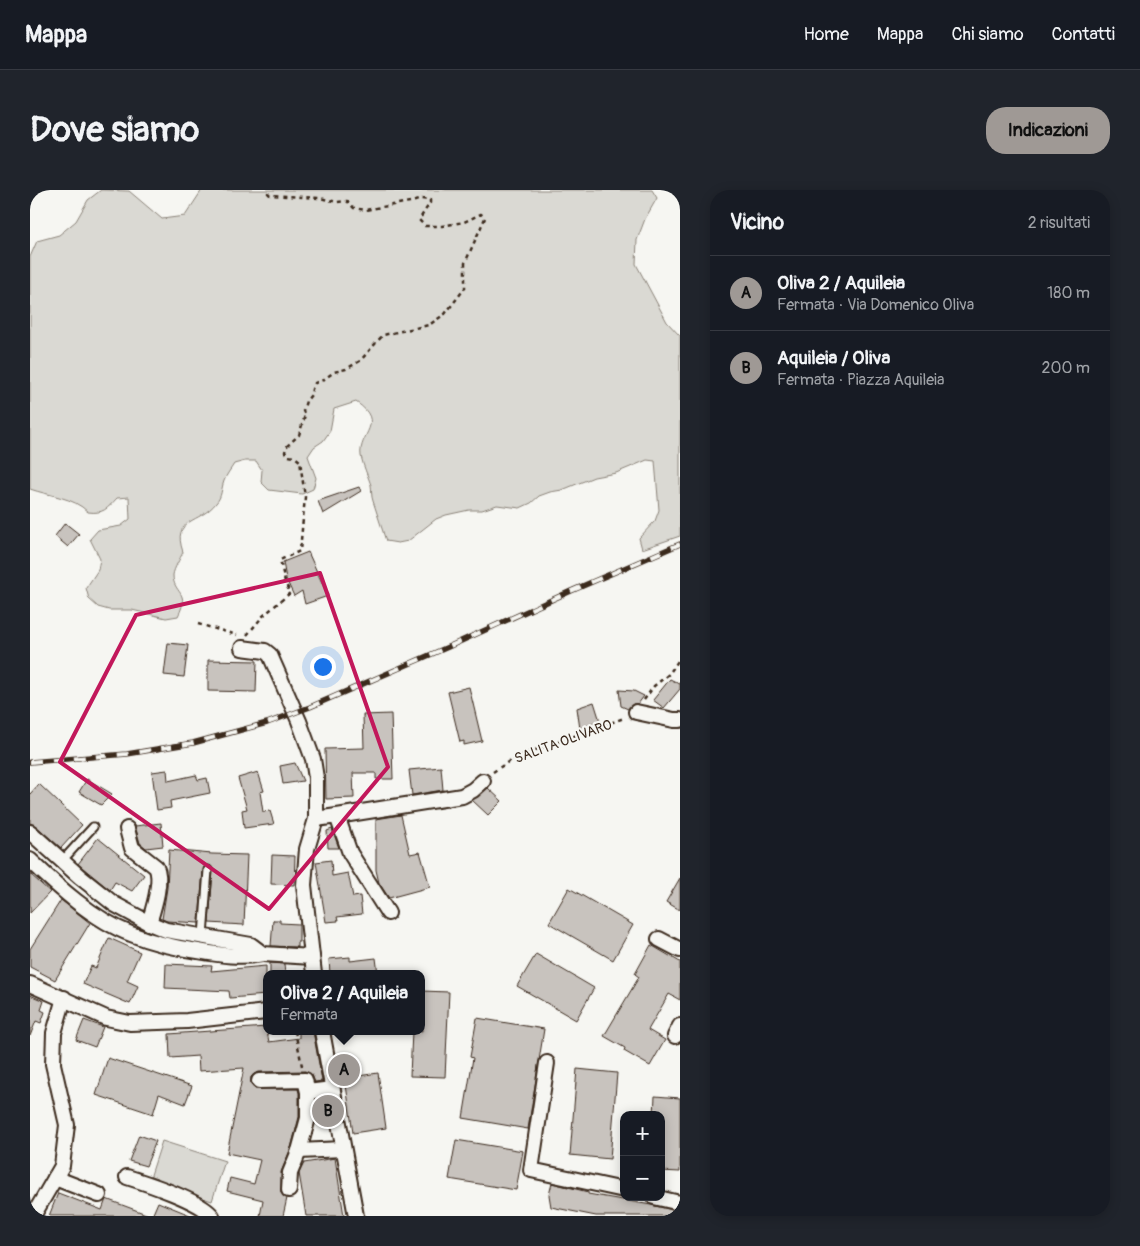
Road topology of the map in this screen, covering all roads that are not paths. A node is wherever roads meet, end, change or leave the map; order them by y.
1 (242, 640) road end
2 (636, 712) road end
3 (680, 720) edge
4 (483, 781) road end
5 (337, 816) junction
6 (316, 819) junction
7 (93, 827) dead end
8 (127, 828) dead end
9 (30, 832) edge
10 (30, 843) edge
11 (30, 860) edge
12 (62, 862) junction
13 (208, 870) dead end
14 (388, 913) dead end
15 (149, 923) junction
16 (203, 936) junction
17 (659, 939) dead end
18 (680, 950) edge
19 (263, 954) junction
20 (312, 957) junction
21 (314, 970) edge
22 (30, 984) edge
23 (64, 998) junction
24 (263, 1012) edge
25 (323, 1035) edge
26 (548, 1063) dead end
27 (259, 1081) dead end
28 (307, 1086) junction
29 (332, 1090) junction
30 (343, 1149) junction
31 (299, 1151) junction
32 (127, 1177) dead end
33 (55, 1178) junction
34 (620, 1189) edge
35 (289, 1190) dead end
36 (99, 1196) dead end
37 (665, 1200) edge
38 (680, 1203) edge
39 (33, 1216) edge
40 (212, 1216) edge
41 (356, 1216) edge

1 - 6 street
2 - 3 street
4 - 5 street
5 - 6 street
5 - 14 street
6 - 20 street
7 - 12 lane
8 - 15 street
9 - 12 street
10 - 15 street
11 - 19 street
12 - 15 street
13 - 16 lane
15 - 16 street
16 - 19 street
17 - 18 street
19 - 20 street
20 - 21 street
22 - 23 street
23 - 24 street
23 - 33 street
25 - 29 street
26 - 34 street
27 - 28 street
28 - 29 street
28 - 31 street
29 - 30 street
30 - 31 street
30 - 41 street
31 - 35 street
32 - 40 street
33 - 36 street
33 - 39 street
37 - 38 street

